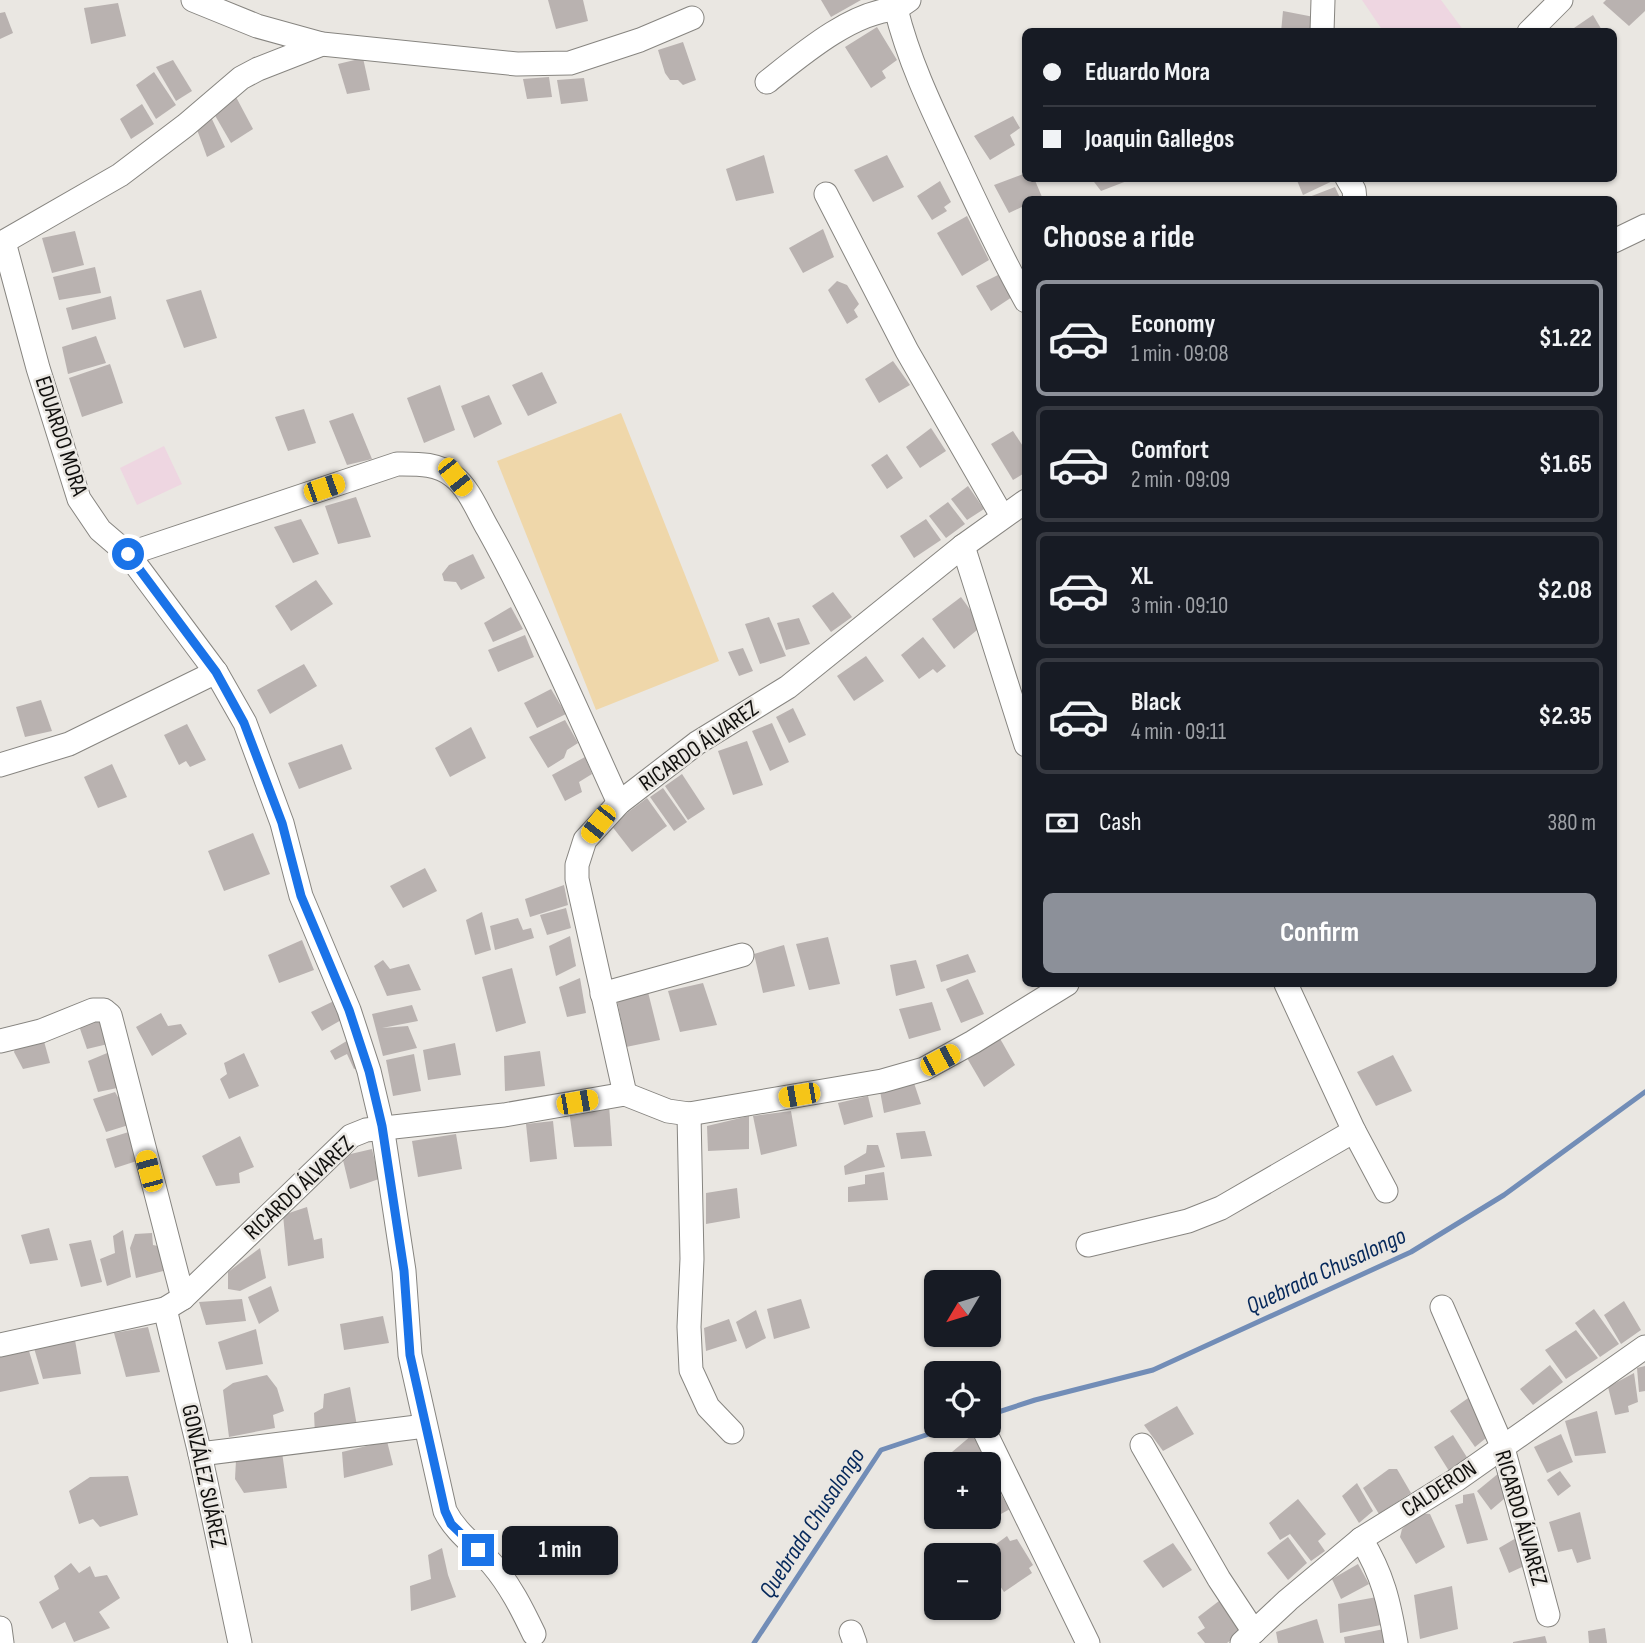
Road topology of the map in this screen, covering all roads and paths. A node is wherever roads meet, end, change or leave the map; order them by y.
1 (193, 0) edge
2 (1323, 0) edge
3 (1561, 0) edge
4 (903, 5) edge
5 (692, 18) dead end
6 (1322, 28) edge
7 (1533, 28) edge
8 (321, 44) junction
9 (766, 82) dead end
10 (826, 194) dead end
11 (1645, 226) edge
12 (1617, 240) edge
13 (2, 243) edge
14 (1022, 294) edge
15 (1022, 504) edge
16 (1002, 516) junction
17 (963, 546) junction
18 (128, 554) junction
19 (216, 672) junction
20 (1022, 732) edge
21 (0, 765) edge
22 (619, 803) junction
23 (742, 955) dead end
24 (1062, 987) edge
25 (1287, 987) edge
26 (602, 994) junction
27 (0, 1041) edge
28 (625, 1094) junction
29 (689, 1114) junction
30 (382, 1126) junction
31 (1354, 1131) junction
32 (1386, 1191) dead end
33 (1088, 1245) dead end
34 (174, 1303) junction
35 (1442, 1307) dead end
36 (0, 1345) edge
37 (1645, 1347) edge
38 (425, 1426) junction
39 (732, 1432) dead end
40 (988, 1438) edge
41 (1142, 1445) dead end
42 (1503, 1447) junction
43 (200, 1454) junction
44 (1361, 1539) junction
45 (1548, 1615) dead end
46 (0, 1629) edge
47 (534, 1634) dead end
48 (1248, 1637) edge
49 (2, 1643) edge
50 (240, 1643) edge
51 (1088, 1643) edge
52 (1396, 1643) edge

1 - 8 street
2 - 6 street
3 - 7 street
4 - 9 street
4 - 14 street
5 - 8 street
8 - 13 street, EDUARDO MORA
10 - 16 street
11 - 12 street
13 - 18 street, EDUARDO MORA
15 - 16 street, RICARDO ÁLVAREZ
16 - 17 street, RICARDO ÁLVAREZ
17 - 20 street
17 - 22 street, RICARDO ÁLVAREZ
18 - 19 street, EDUARDO MORA
18 - 22 street
19 - 21 street
19 - 30 street, EDUARDO MORA
22 - 26 street, RICARDO ÁLVAREZ
23 - 26 street
24 - 29 street
25 - 31 street
26 - 28 street, RICARDO ÁLVAREZ
27 - 34 street, GONZÁLEZ SUÁREZ
28 - 29 street
28 - 30 street, RICARDO ÁLVAREZ
29 - 39 street
30 - 34 street, RICARDO ÁLVAREZ
30 - 38 street, EDUARDO MORA
31 - 32 street
31 - 33 street
34 - 36 street
34 - 43 street, GONZÁLEZ SUÁREZ
35 - 42 street, RICARDO ÁLVAREZ
37 - 42 street, CALDERON
38 - 43 street
38 - 47 street, EDUARDO MORA
40 - 51 street
41 - 48 street
42 - 44 street, CALDERON
42 - 45 street, RICARDO ÁLVAREZ
43 - 50 street, GONZÁLEZ SUÁREZ
44 - 48 street, CALDERON
44 - 52 street
46 - 49 street

